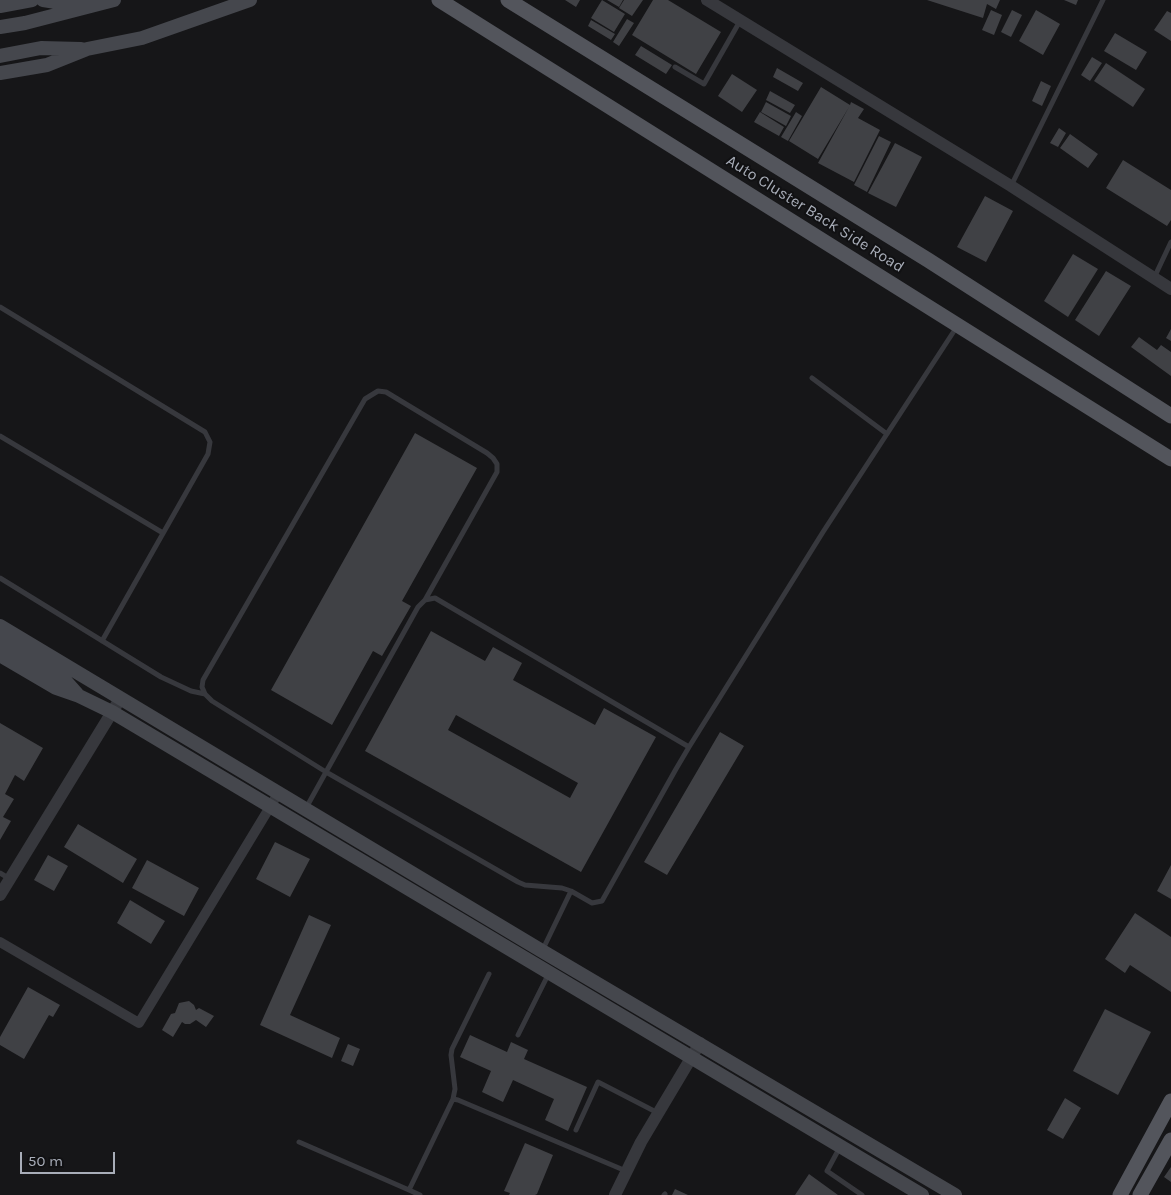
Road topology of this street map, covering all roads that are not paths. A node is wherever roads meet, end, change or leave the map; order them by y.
1 (32, 0) edge
2 (43, 0) edge
3 (114, 0) edge
4 (250, 0) edge
5 (439, 0) edge
6 (508, 0) edge
7 (707, 0) edge
8 (1103, 0) edge
9 (0, 6) edge
10 (88, 7) junction
11 (740, 20) junction
12 (0, 27) edge
13 (87, 50) junction
14 (0, 56) edge
15 (675, 67) dead end
16 (0, 73) edge
17 (1011, 186) junction
18 (1171, 242) edge
19 (1154, 278) junction
20 (1171, 289) edge
21 (0, 307) edge
22 (958, 325) junction
23 (812, 378) dead end
24 (1171, 416) edge
25 (887, 434) junction
26 (0, 436) edge
27 (1171, 459) edge
28 (164, 533) junction
29 (0, 578) edge
30 (426, 600) junction
31 (0, 626) edge
32 (0, 641) edge
33 (102, 641) junction
34 (0, 655) edge
35 (205, 694) junction
36 (79, 696) junction
37 (121, 698) junction
38 (112, 712) junction
39 (689, 747) junction
40 (326, 772) junction
41 (279, 792) junction
42 (270, 806) junction
43 (306, 808) junction
44 (5, 876) edge
45 (571, 891) junction
46 (0, 895) edge
47 (0, 942) edge
48 (542, 951) junction
49 (569, 967) junction
50 (549, 972) junction
51 (489, 974) dead end
52 (561, 980) junction
53 (518, 1035) dead end
54 (700, 1043) junction
55 (691, 1058) junction
56 (453, 1099) junction
57 (1171, 1101) edge
58 (658, 1113) junction
59 (576, 1130) dead end
60 (1171, 1140) edge
61 (299, 1142) dead end
62 (841, 1146) junction
63 (626, 1171) junction
64 (409, 1190) junction
65 (420, 1195) edge
66 (615, 1195) edge
67 (862, 1195) edge
68 (922, 1195) edge
69 (955, 1195) edge
70 (1120, 1195) edge
71 (1140, 1195) edge

1 - 9 main road
2 - 10 main road
3 - 10 main road
4 - 13 main road
5 - 22 main road, Auto Cluster Back Side Road
6 - 24 main road, Auto Cluster Back Side Road
7 - 11 street
8 - 17 lane
10 - 12 main road
11 - 15 lane
11 - 17 street
13 - 14 main road
13 - 16 main road
17 - 19 street
18 - 19 lane
19 - 20 street
21 - 28 lane
22 - 25 lane
22 - 27 main road, Auto Cluster Back Side Road
23 - 25 lane
25 - 39 lane
26 - 28 lane
28 - 33 lane
29 - 33 lane
30 - 35 lane
30 - 39 lane
30 - 40 lane
31 - 37 main road
32 - 36 main road
33 - 35 lane
34 - 36 main road
35 - 40 lane
36 - 38 main road
37 - 38 street
37 - 41 main road
38 - 42 main road
38 - 44 street
39 - 45 lane
40 - 43 lane
40 - 45 lane
41 - 42 street
41 - 43 main road
42 - 47 street
42 - 50 main road
43 - 48 main road
44 - 46 street
45 - 48 lane
48 - 49 main road
49 - 52 main road
49 - 54 main road
50 - 52 main road
50 - 53 lane
51 - 56 lane
52 - 55 main road
54 - 55 street
54 - 69 main road
55 - 58 street
55 - 62 main road
56 - 63 lane
56 - 64 lane
57 - 70 main road
58 - 59 lane
58 - 63 street
60 - 71 main road
61 - 64 lane
62 - 67 lane
62 - 68 main road
63 - 66 street
64 - 65 lane

